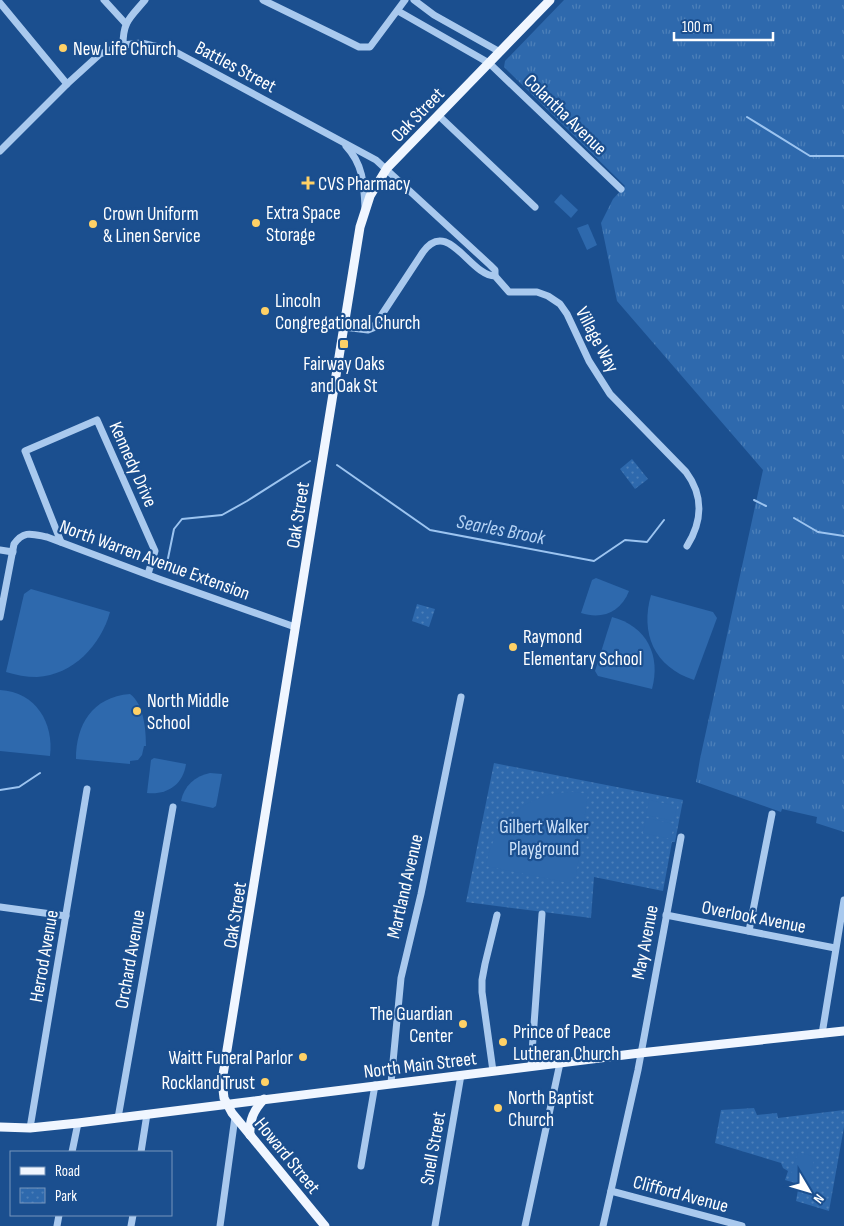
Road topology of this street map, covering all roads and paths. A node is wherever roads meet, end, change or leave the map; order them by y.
1 (104, 0) edge
2 (145, 0) edge
3 (263, 0) edge
4 (405, 0) edge
5 (414, 0) edge
6 (550, 0) edge
7 (0, 3) edge
8 (398, 11) junction
9 (126, 24) junction
10 (123, 45) junction
11 (500, 52) junction
12 (489, 63) junction
13 (67, 84) junction
14 (438, 115) junction
15 (340, 141) junction
16 (2, 147) edge
17 (387, 168) junction
18 (622, 189) dead end
19 (535, 208) dead end
20 (365, 209) junction
21 (495, 276) junction
22 (344, 328) junction
23 (61, 542) junction
24 (687, 546) dead end
25 (0, 550) edge
26 (13, 552) junction
27 (148, 574) junction
28 (0, 617) edge
29 (295, 627) junction
30 (461, 697) dead end
31 (87, 789) dead end
32 (173, 807) dead end
33 (772, 814) dead end
34 (681, 837) dead end
35 (844, 900) edge
36 (0, 907) edge
37 (542, 914) dead end
38 (497, 915) dead end
39 (666, 915) junction
40 (66, 916) junction
41 (748, 931) junction
42 (835, 948) junction
43 (844, 1031) edge
44 (822, 1034) junction
45 (640, 1053) junction
46 (560, 1063) junction
47 (531, 1066) junction
48 (493, 1071) junction
49 (461, 1075) junction
50 (391, 1083) junction
51 (375, 1085) junction
52 (264, 1100) junction
53 (226, 1104) junction
54 (147, 1114) junction
55 (235, 1117) junction
56 (118, 1118) junction
57 (78, 1123) junction
58 (0, 1128) edge
59 (30, 1128) junction
60 (250, 1136) junction
61 (72, 1151) edge
62 (141, 1151) edge
63 (361, 1166) dead end
64 (610, 1191) junction
65 (220, 1226) edge
66 (325, 1226) edge
67 (435, 1226) edge
68 (525, 1226) edge
69 (603, 1226) edge
70 (742, 1226) edge

1 - 9 street
2 - 9 street
3 - 8 street
4 - 8 street
5 - 11 street
6 - 11 main road, Oak Street
7 - 13 street
8 - 12 street, Colantha Avenue
9 - 10 street
10 - 13 street, Battles Street
10 - 15 street, Battles Street
11 - 12 main road, Oak Street
12 - 14 main road, Oak Street
12 - 18 street, Colantha Avenue
13 - 16 street, Battles Street
14 - 17 main road, Oak Street
14 - 19 street
15 - 17 street, Battles Street
15 - 20 street, Battles Street
17 - 20 main road, Oak Street
17 - 21 street, Battles Street
20 - 22 main road, Oak Street
21 - 22 street, Village Way
21 - 24 street, Village Way
22 - 29 main road, Oak Street
23 - 26 street, North Warren Avenue Extension
23 - 27 street, North Warren Avenue Extension
23 - 27 street, Kennedy Drive
25 - 26 street
26 - 28 street
27 - 29 street, North Warren Avenue Extension
29 - 53 main road, Oak Street
30 - 50 street, Martland Avenue
31 - 40 street, Herrod Avenue
32 - 56 street, Orchard Avenue
33 - 41 street
34 - 39 street, May Avenue
35 - 42 street
36 - 40 street
37 - 47 street
38 - 48 street
39 - 41 street, Overlook Avenue
39 - 45 street, May Avenue
40 - 59 street, Herrod Avenue
41 - 42 street, Overlook Avenue
42 - 44 street
43 - 44 main road, North Main Street
44 - 45 main road, North Main Street
45 - 46 main road, North Main Street
45 - 64 street, May Avenue
46 - 47 main road, North Main Street
46 - 68 street
47 - 48 main road, North Main Street
48 - 49 main road, North Main Street
49 - 50 main road, North Main Street
49 - 67 street, Snell Street
50 - 51 main road, North Main Street
51 - 52 main road, North Main Street
51 - 63 street
52 - 53 main road, North Main Street
52 - 60 main road
53 - 54 main road, North Main Street
53 - 55 main road, Howard Street
54 - 56 main road, North Main Street
54 - 62 street
55 - 60 main road, Howard Street
55 - 65 street
56 - 57 main road, North Main Street
57 - 59 main road, North Main Street
57 - 61 street
58 - 59 main road, North Main Street
60 - 66 main road, Howard Street
64 - 69 street, May Avenue
64 - 70 street, Clifford Avenue

